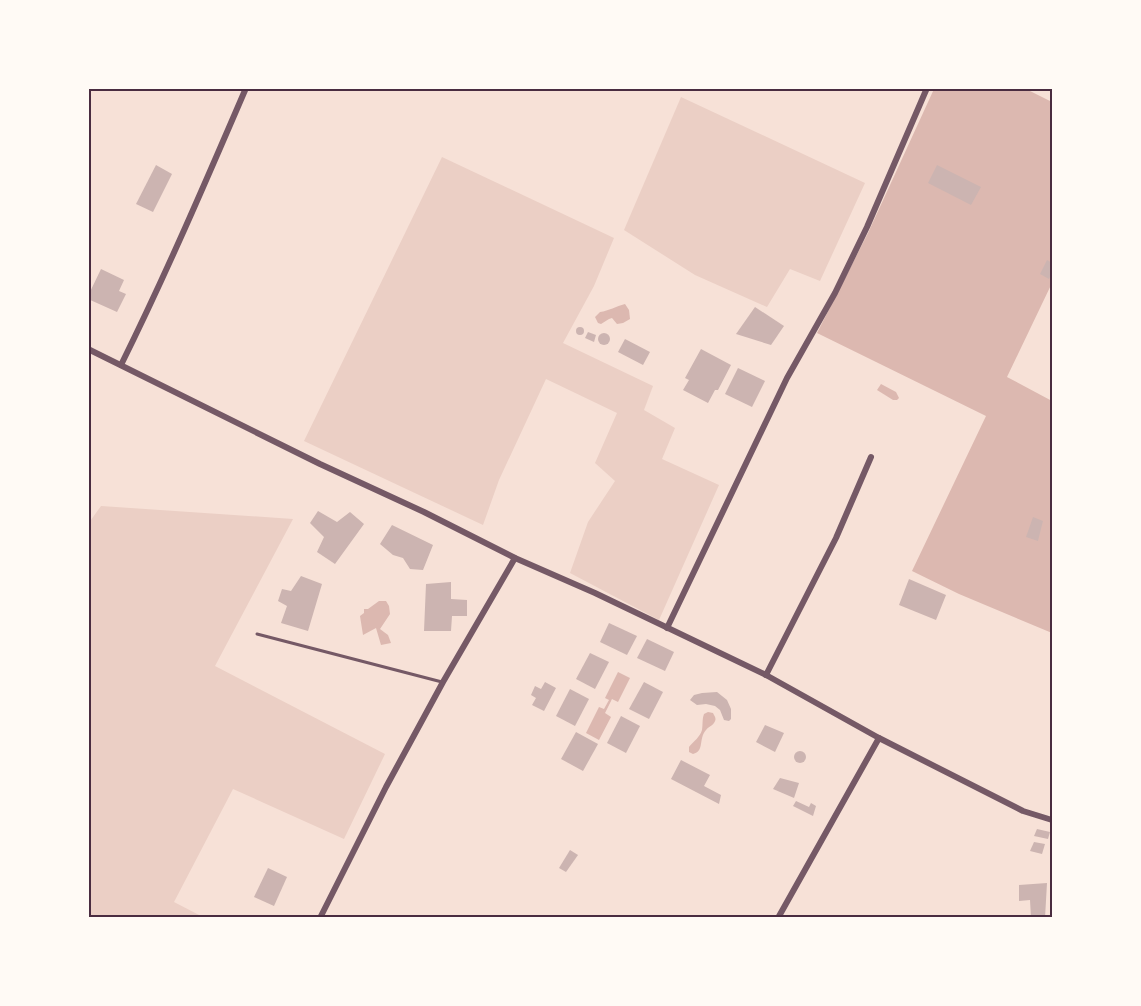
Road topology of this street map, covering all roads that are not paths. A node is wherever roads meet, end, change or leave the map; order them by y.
1 (246, 88) edge
2 (927, 88) edge
3 (88, 350) edge
4 (121, 365) junction
5 (871, 457) dead end
6 (515, 558) junction
7 (667, 628) junction
8 (257, 634) dead end
9 (766, 675) junction
10 (443, 682) junction
11 (879, 738) junction
12 (1053, 820) edge
13 (320, 918) edge
14 (778, 918) edge

1 - 4 street
2 - 7 street
3 - 4 street
4 - 6 street
5 - 9 street
6 - 7 street
6 - 10 street
7 - 9 street
8 - 10 lane
9 - 11 street
10 - 13 street
11 - 12 street
11 - 14 street

